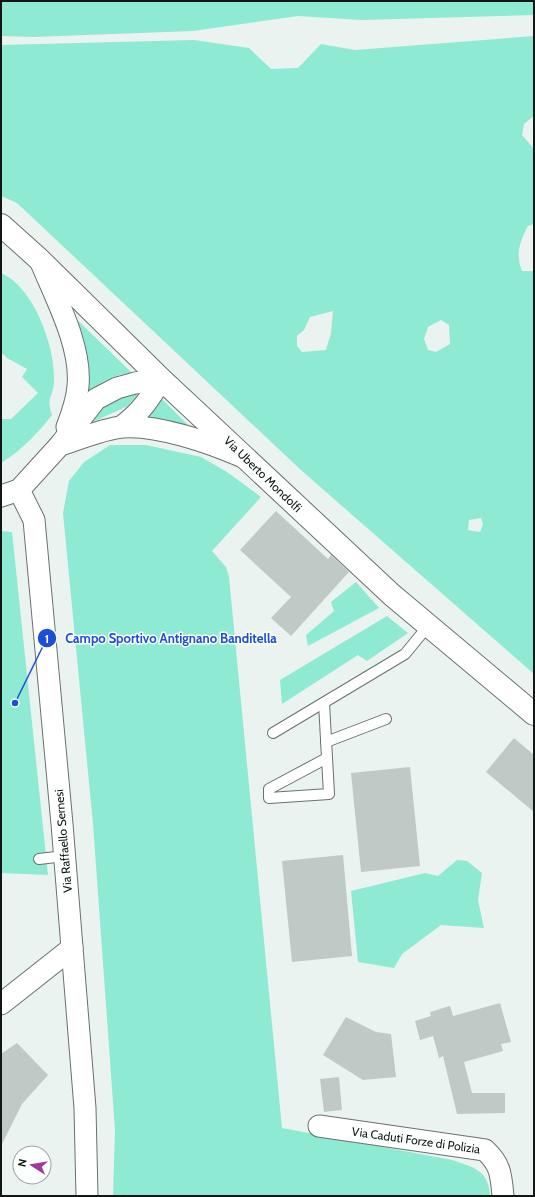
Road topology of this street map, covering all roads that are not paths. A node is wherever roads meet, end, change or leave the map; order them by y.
1 (1, 225) edge
2 (40, 260) junction
3 (161, 379) junction
4 (121, 427) junction
5 (60, 445) junction
6 (248, 460) junction
7 (10, 493) edge
8 (428, 626) junction
9 (324, 703) junction
10 (534, 714) edge
11 (386, 719) dead end
12 (273, 733) dead end
13 (326, 742) junction
14 (327, 758) junction
15 (65, 856) junction
16 (39, 859) dead end
17 (72, 948) junction
18 (1, 1004) edge
19 (319, 1126) dead end
20 (87, 1196) edge
21 (502, 1196) edge

1 - 2 main road, Via Uberto Mondolfi
2 - 3 main road, Via Uberto Mondolfi
2 - 5 street
3 - 4 street
3 - 5 street
3 - 6 main road, Via Uberto Mondolfi
4 - 5 street
4 - 6 street
5 - 7 street
6 - 8 main road, Via Uberto Mondolfi
7 - 15 street, Via Raffaello Sernesi
8 - 9 lane
8 - 10 main road, Via Uberto Mondolfi
9 - 12 lane
9 - 13 lane
11 - 13 lane
13 - 14 lane
14 - 14 lane
15 - 16 lane
15 - 17 street, Via Raffaello Sernesi
17 - 18 street
17 - 20 street, Via Raffaello Sernesi
19 - 21 street, Via Caduti Forze di Polizia

